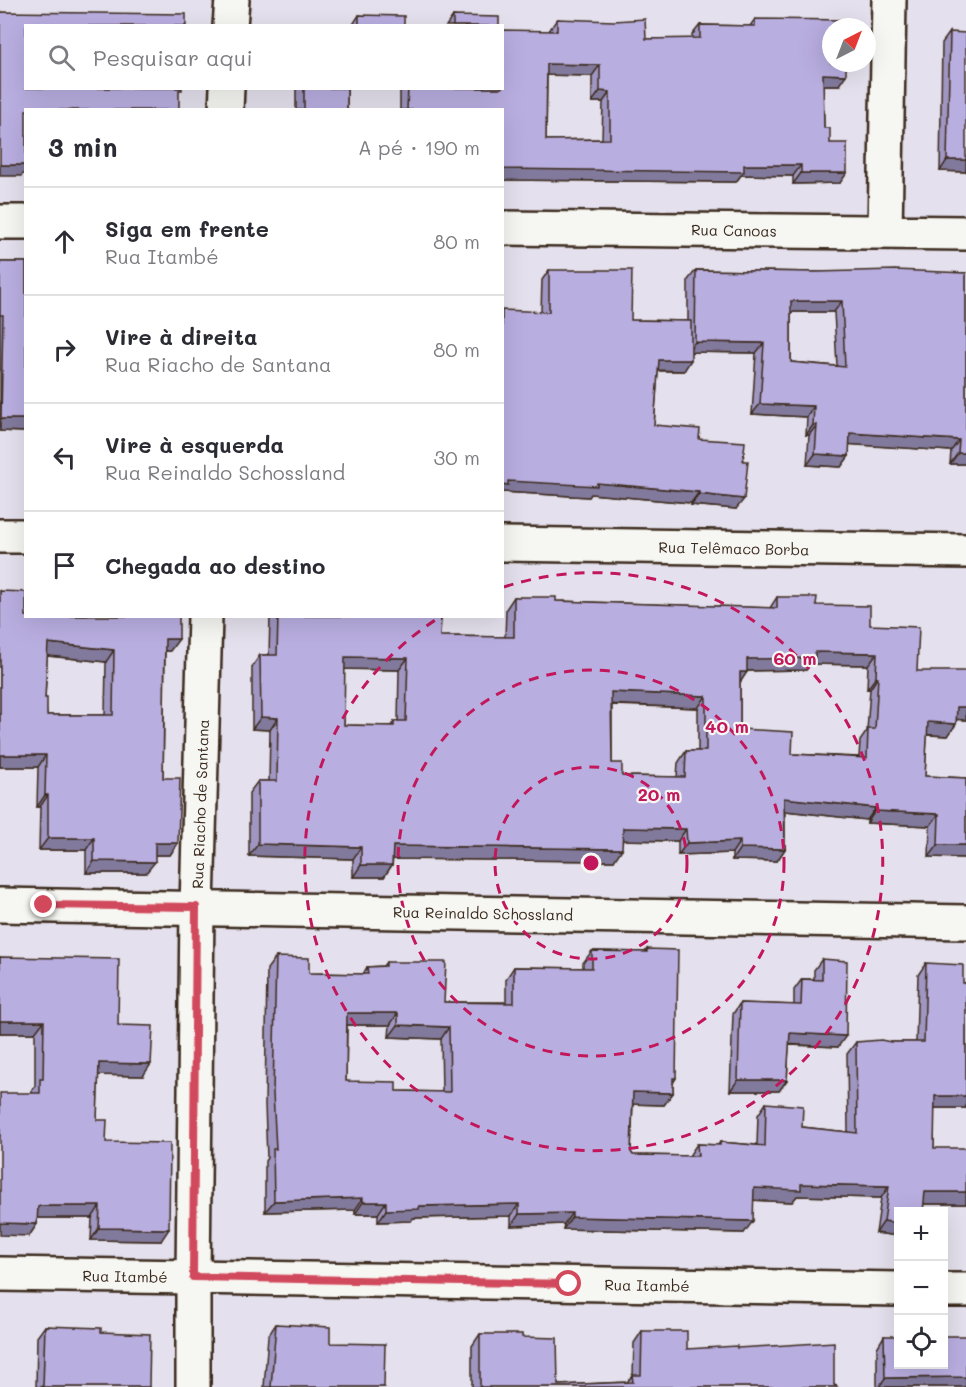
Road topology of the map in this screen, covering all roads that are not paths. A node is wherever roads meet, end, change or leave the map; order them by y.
1 (232, 0) edge
2 (889, 0) edge
3 (230, 24) edge
4 (227, 90) edge
5 (226, 108) edge
6 (0, 222) edge
7 (24, 222) edge
8 (504, 228) edge
9 (885, 232) junction
10 (966, 233) edge
11 (0, 536) edge
12 (24, 536) edge
13 (504, 544) edge
14 (966, 551) edge
15 (205, 618) edge
16 (0, 905) edge
17 (196, 907) junction
18 (966, 922) edge
19 (0, 1274) edge
20 (193, 1277) junction
21 (894, 1289) edge
22 (948, 1290) edge
23 (966, 1290) edge
24 (193, 1387) edge

1 - 3 street
2 - 9 street
4 - 5 street
6 - 7 street
8 - 9 street, Rua Canoas
9 - 10 street, Rua Canoas
11 - 12 street
13 - 14 street, Rua Telêmaco Borba
15 - 17 street, Rua Riacho de Santana
16 - 17 street, Rua Reinaldo Schossland
17 - 18 street, Rua Reinaldo Schossland
17 - 20 street, Rua Riacho de Santana
19 - 20 street, Rua Itambé
20 - 21 street, Rua Itambé
20 - 24 street, Rua Riacho de Santana
22 - 23 street

